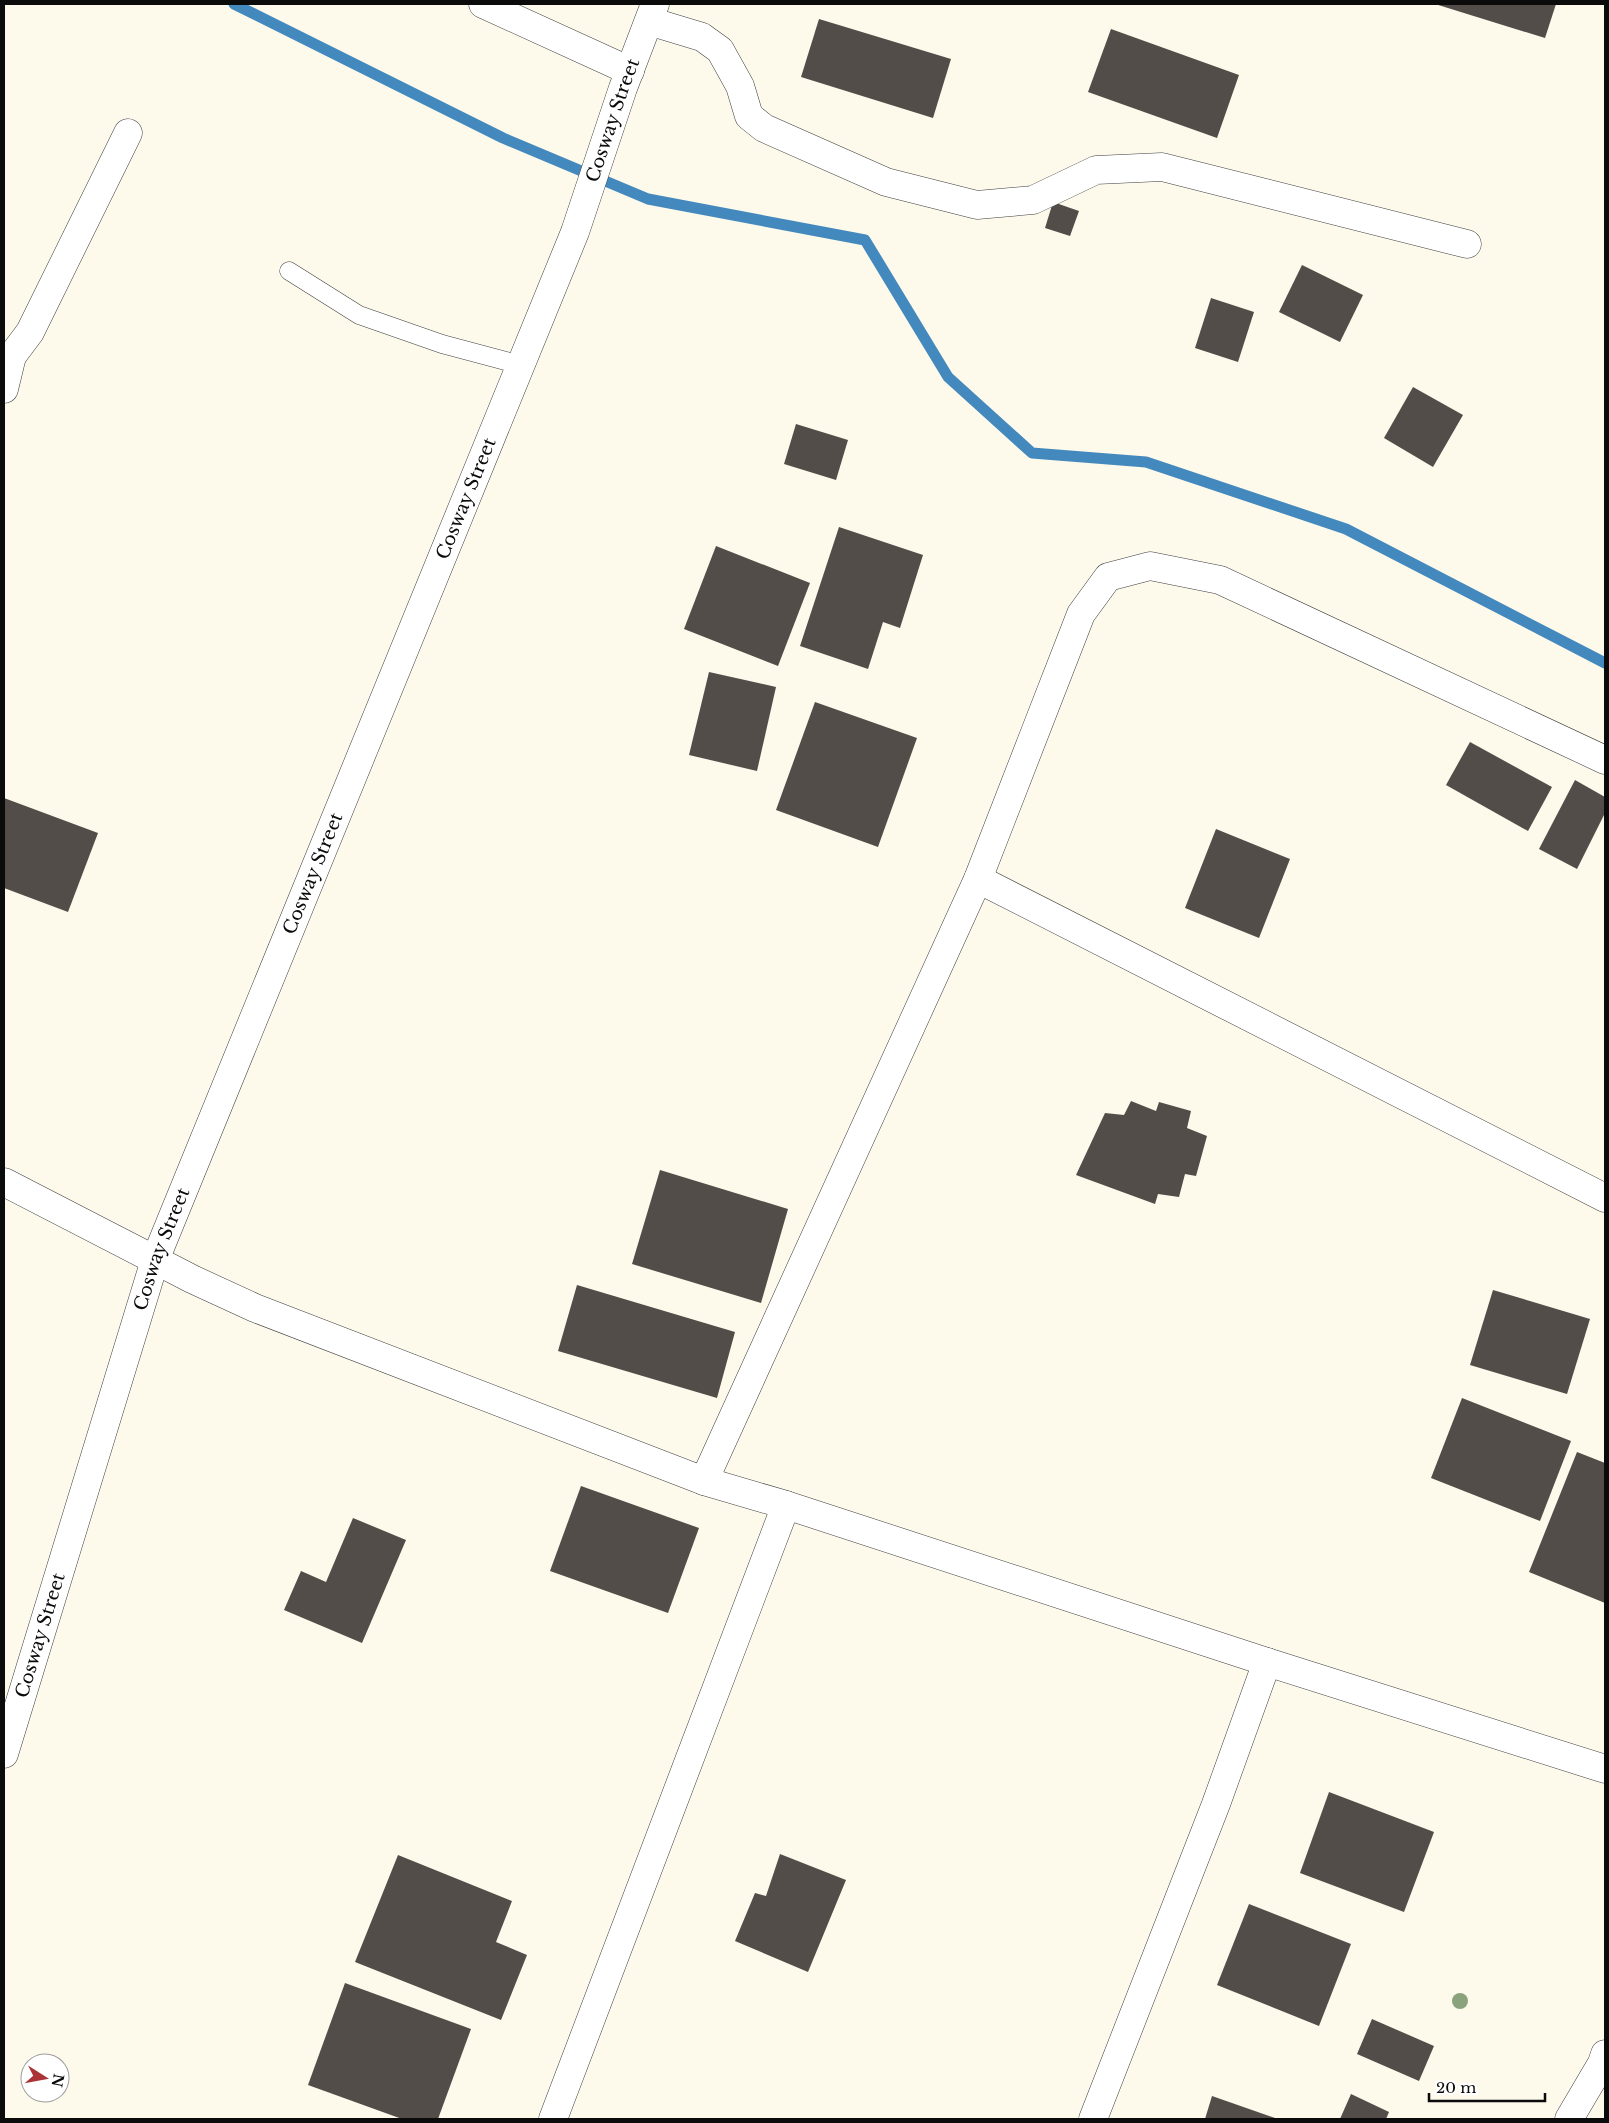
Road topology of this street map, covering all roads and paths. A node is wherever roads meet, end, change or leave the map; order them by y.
1 (482, 4) edge
2 (652, 12) edge
3 (627, 80) junction
4 (128, 133) dead end
5 (1467, 244) dead end
6 (289, 271) dead end
7 (8, 357) edge
8 (521, 365) junction
9 (4, 389) edge
10 (1605, 760) edge
11 (978, 879) junction
12 (4, 1182) edge
13 (1605, 1198) edge
14 (155, 1260) junction
15 (704, 1481) junction
16 (786, 1505) junction
17 (1267, 1662) junction
18 (4, 1754) edge
19 (1605, 1769) edge
20 (1605, 2054) edge
21 (553, 2119) edge
22 (1093, 2119) edge
23 (1569, 2119) edge

1 - 3 street
2 - 3 street, Cosway Street
2 - 5 street
3 - 8 street, Cosway Street
4 - 7 street
6 - 8 lane
7 - 9 street
8 - 14 street, Cosway Street
10 - 11 street
11 - 13 street
11 - 15 street
12 - 14 street
14 - 15 street
14 - 18 street, Cosway Street
15 - 16 street
16 - 17 street
16 - 21 street
17 - 19 street
17 - 22 street
20 - 23 street

